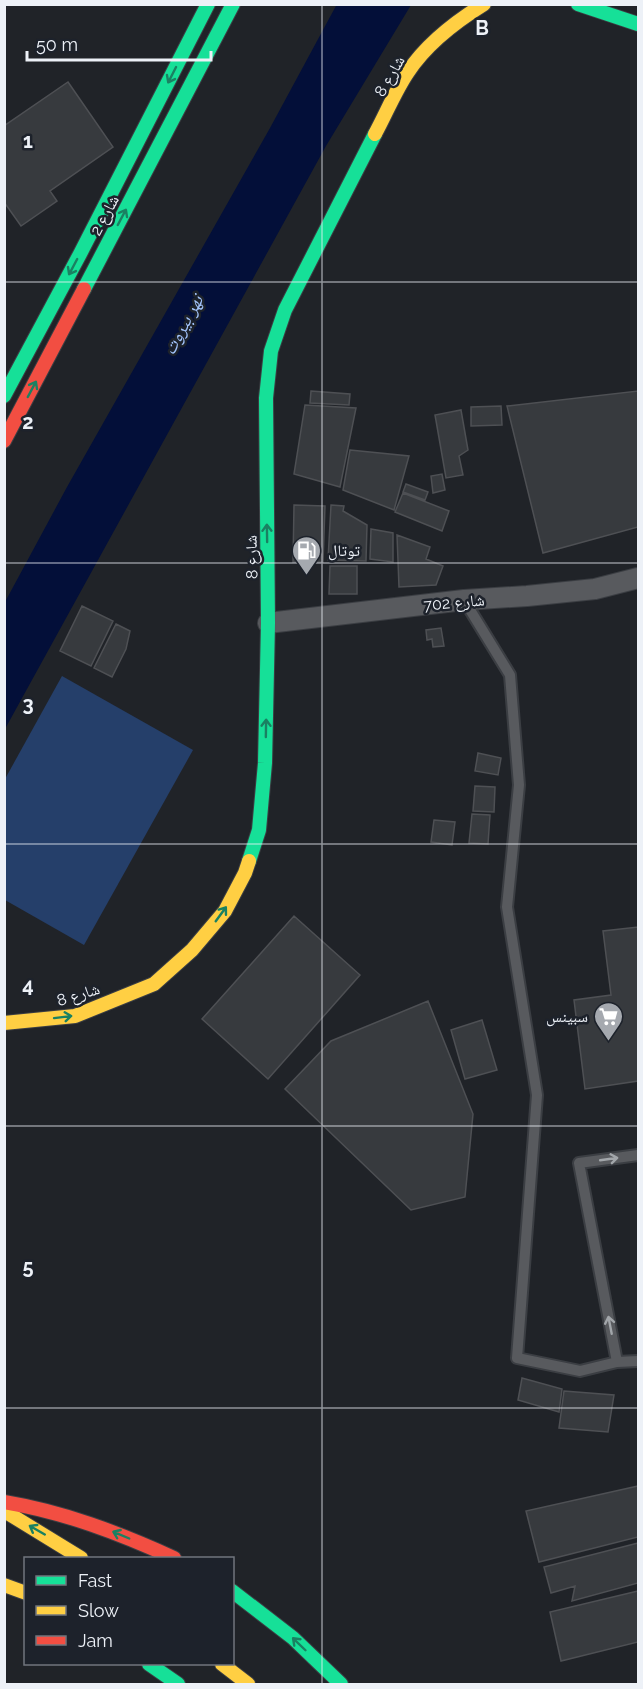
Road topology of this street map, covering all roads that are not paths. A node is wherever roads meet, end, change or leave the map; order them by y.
1 (208, 4) edge
2 (232, 4) edge
3 (484, 4) edge
4 (578, 4) edge
5 (639, 24) edge
6 (4, 396) edge
7 (4, 441) edge
8 (639, 578) edge
9 (464, 600) junction
10 (268, 623) junction
11 (4, 1023) edge
12 (639, 1155) edge
13 (639, 1361) edge
14 (617, 1362) junction
15 (4, 1502) edge
16 (4, 1511) edge
17 (79, 1557) edge
18 (172, 1557) edge
19 (4, 1585) edge
20 (24, 1592) edge
21 (234, 1593) edge
22 (150, 1665) edge
23 (223, 1665) edge
24 (178, 1684) edge
25 (248, 1684) edge
26 (341, 1684) edge

1 -> 6 main road, شارع 2
7 -> 2 main road, شارع 2
10 -> 3 main road, شارع 8
4 - 5 main road
8 - 9 street, شارع 702
9 - 10 street, شارع 702
9 - 14 lane
11 -> 10 main road, شارع 8
14 -> 12 lane
13 - 14 lane
18 -> 15 main road
17 -> 16 main road
19 - 20 main road
26 -> 21 main road
22 - 24 main road
23 - 25 main road

